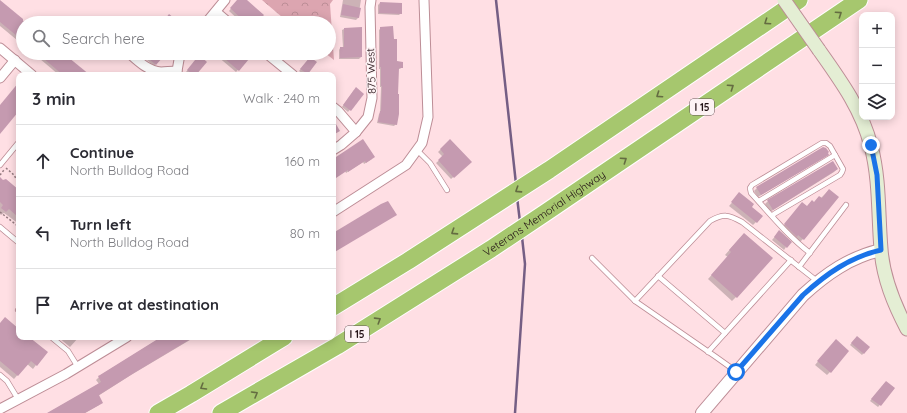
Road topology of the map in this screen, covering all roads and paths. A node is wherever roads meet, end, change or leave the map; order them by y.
1 (225, 0) edge
2 (371, 0) edge
3 (424, 0) edge
4 (784, 0) edge
5 (799, 0) edge
6 (859, 0) edge
7 (216, 12) junction
8 (212, 16) edge
9 (221, 16) edge
10 (0, 48) edge
11 (14, 60) junction
12 (137, 60) edge
13 (179, 60) edge
14 (275, 60) edge
15 (28, 72) edge
16 (160, 72) edge
17 (178, 72) edge
18 (289, 72) edge
19 (0, 78) edge
20 (336, 109) edge
21 (356, 132) junction
22 (16, 146) edge
23 (336, 148) edge
24 (417, 150) junction
25 (835, 156) junction
26 (0, 165) edge
27 (6, 168) dead end
28 (16, 179) edge
29 (447, 190) dead end
30 (759, 201) junction
31 (846, 205) dead end
32 (3, 210) dead end
33 (336, 210) edge
34 (0, 212) edge
35 (772, 216) junction
36 (16, 225) edge
37 (0, 227) edge
38 (16, 240) edge
39 (881, 250) junction
40 (810, 253) junction
41 (592, 258) dead end
42 (791, 260) junction
43 (799, 267) junction
44 (658, 276) junction
45 (818, 282) junction
46 (635, 301) junction
47 (336, 305) edge
48 (907, 330) edge
49 (725, 333) junction
50 (55, 340) edge
51 (122, 340) edge
52 (279, 340) edge
53 (708, 352) junction
54 (78, 367) junction
55 (736, 372) junction
56 (0, 375) edge
57 (18, 399) junction
58 (0, 408) edge
59 (158, 413) edge
60 (221, 413) edge
61 (702, 413) edge

1 - 7 street
2 - 21 street, 875 West
3 - 24 street
4 - 39 main road, bridge
5 -> 47 highway
60 -> 6 highway, Veterans Memorial Highway / I 15
7 - 8 street
7 - 9 street
10 - 11 street
11 - 15 street
11 - 19 street
12 - 16 street
13 - 17 street
14 - 18 street
20 - 21 street
21 - 23 street, 875 West
22 - 26 lane
24 - 29 lane
24 - 33 street
25 - 30 lane
25 - 30 lane
25 - 35 lane
27 - 28 path
30 - 35 lane
31 - 40 lane
32 - 34 path
34 - 36 path
35 - 40 lane
37 - 38 lane
39 - 45 street
39 - 48 main road
40 - 43 lane
41 - 46 lane
42 - 43 lane
42 - 44 lane
42 - 49 lane
43 - 45 lane
44 - 46 lane
44 - 49 lane
45 - 55 street
46 - 53 lane
49 - 53 lane
50 - 54 lane
51 - 54 street
52 -> 59 highway
53 - 55 lane
54 - 57 street
55 - 61 street
56 - 57 lane
57 - 58 street

